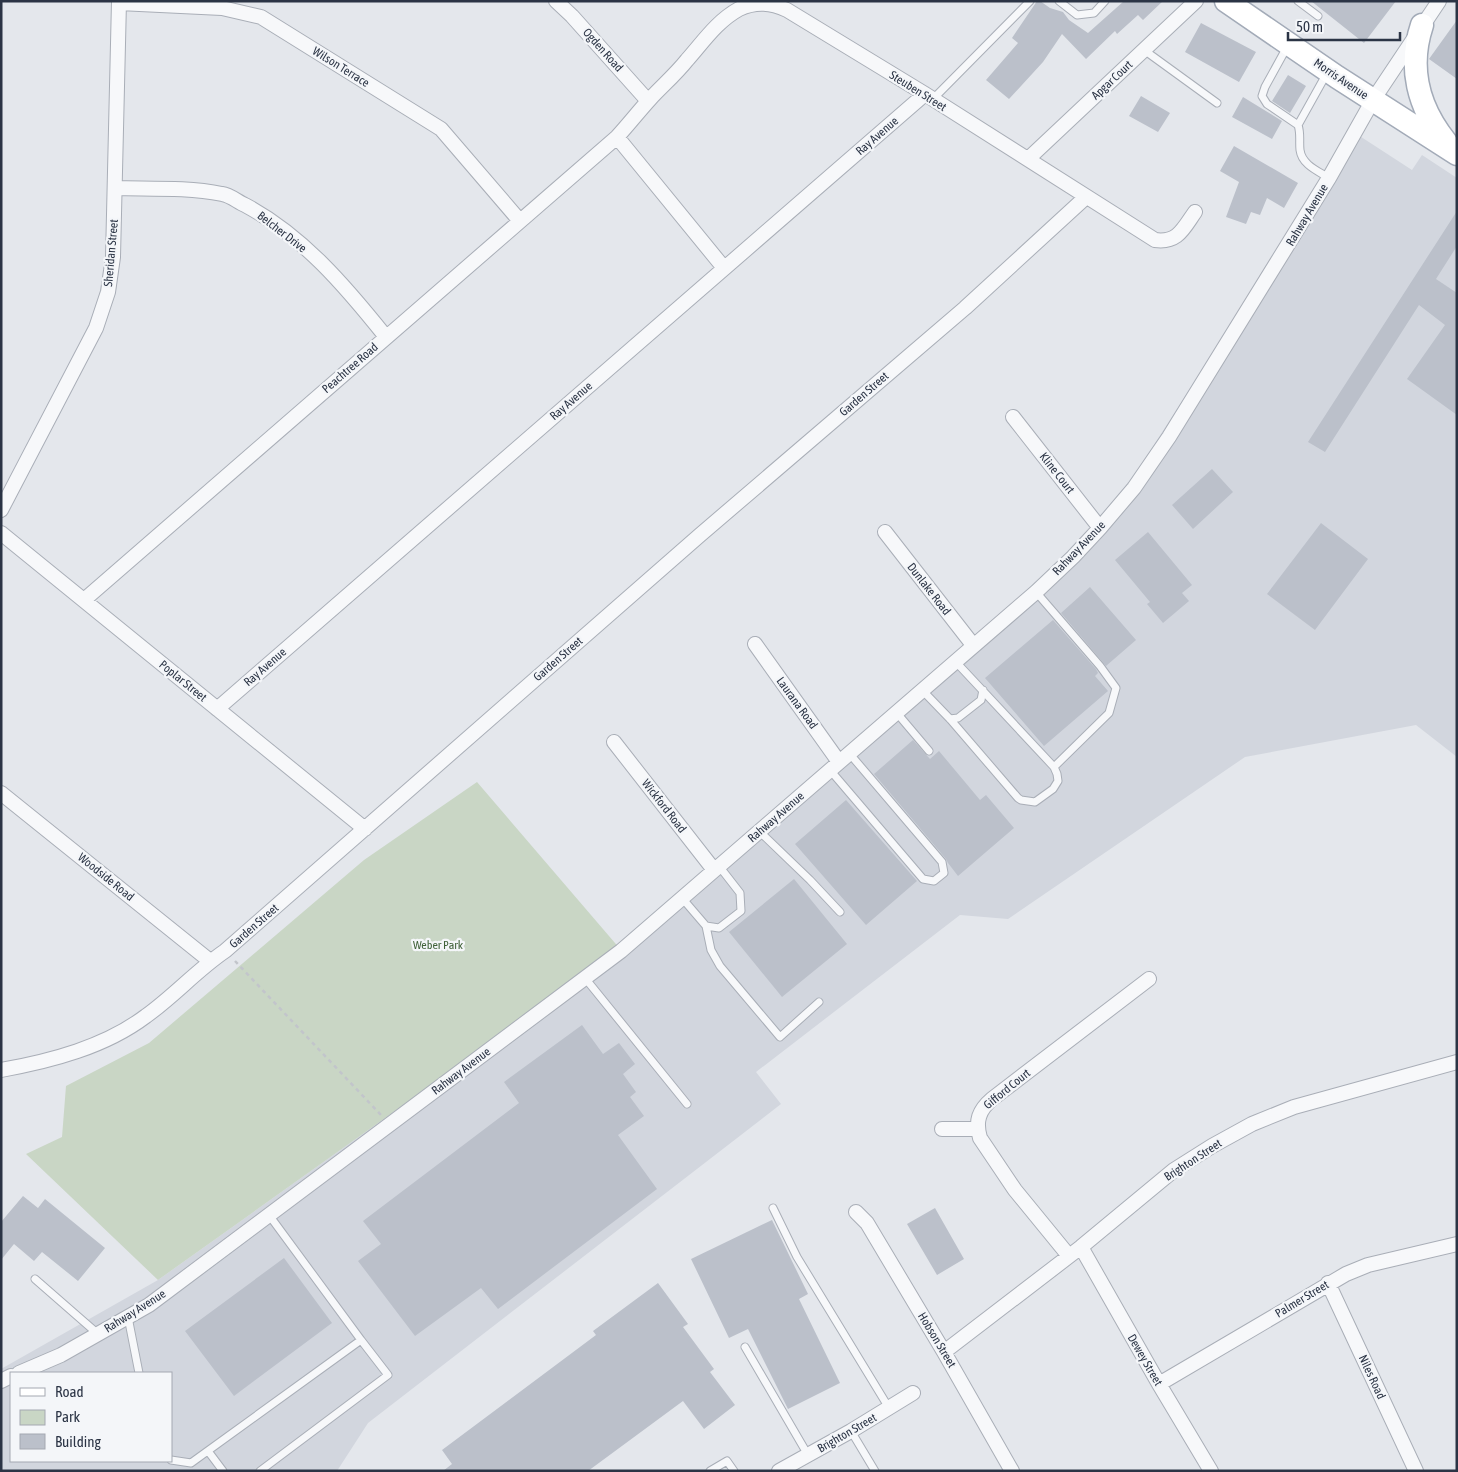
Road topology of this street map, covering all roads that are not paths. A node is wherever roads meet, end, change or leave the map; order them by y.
1 (556, 1) edge
2 (1030, 1) edge
3 (1059, 1) edge
4 (1105, 1) edge
5 (1196, 1) edge
6 (1226, 1) edge
7 (1439, 1) edge
8 (118, 2) edge
9 (1300, 2) edge
10 (1318, 16) dead end
11 (1422, 24) junction
12 (1289, 44) junction
13 (1144, 50) junction
14 (1328, 71) junction
15 (928, 97) junction
16 (1373, 100) junction
17 (648, 101) junction
18 (1217, 103) dead end
19 (1298, 126) junction
20 (617, 137) junction
21 (1455, 152) edge
22 (1028, 159) junction
23 (1329, 178) junction
24 (115, 188) junction
25 (1086, 197) junction
26 (1195, 212) dead end
27 (520, 221) junction
28 (724, 268) junction
29 (386, 337) junction
30 (1013, 417) dead end
31 (1, 510) edge
32 (1100, 528) junction
33 (885, 532) dead end
34 (1, 534) edge
35 (1036, 592) junction
36 (84, 600) junction
37 (755, 644) dead end
38 (973, 645) junction
39 (955, 661) junction
40 (922, 690) junction
41 (983, 690) junction
42 (217, 709) junction
43 (896, 712) junction
44 (950, 720) junction
45 (614, 742) dead end
46 (929, 751) dead end
47 (840, 762) junction
48 (1054, 767) junction
49 (1, 794) edge
50 (365, 829) junction
51 (759, 831) junction
52 (716, 868) junction
53 (682, 898) junction
54 (840, 912) dead end
55 (706, 926) junction
56 (210, 961) junction
57 (584, 978) junction
58 (1149, 979) dead end
59 (819, 1002) dead end
60 (1457, 1062) edge
61 (1, 1070) edge
62 (687, 1104) dead end
63 (977, 1129) junction
64 (942, 1130) dead end
65 (774, 1208) dead end
66 (856, 1212) dead end
67 (269, 1215) junction
68 (1457, 1244) edge
69 (1075, 1252) junction
70 (35, 1279) dead end
71 (1328, 1284) junction
72 (128, 1317) junction
73 (98, 1334) junction
74 (361, 1340) junction
75 (745, 1347) dead end
76 (944, 1352) junction
77 (21, 1372) edge
78 (139, 1372) edge
79 (1159, 1384) junction
80 (913, 1393) dead end
81 (889, 1408) junction
82 (851, 1431) junction
83 (208, 1451) junction
84 (808, 1455) junction
85 (172, 1460) edge
86 (223, 1471) edge
87 (260, 1471) edge
88 (710, 1471) edge
89 (734, 1471) edge
90 (779, 1471) edge
91 (875, 1471) edge
92 (1012, 1471) edge
93 (1211, 1471) edge
94 (1416, 1471) edge

1 - 17 street, Ogden Road
2 - 15 lane
3 - 4 lane
5 - 13 street, Apgar Court
6 - 12 main road, Morris Avenue
7 - 11 street, Rahway Avenue
8 - 24 street, Sheridan Street
8 - 27 street, Wilson Terrace
9 - 10 lane
11 - 16 street, Rahway Avenue
11 - 21 main road
12 - 14 main road, Morris Avenue
12 - 19 lane
13 - 18 lane
13 - 22 street, Apgar Court
14 - 16 main road, Morris Avenue
14 - 19 lane
15 - 17 street, Steuben Street
15 - 22 street, Steuben Street
15 - 28 street, Ray Avenue
16 - 21 main road, Morris Avenue
16 - 23 street, Rahway Avenue
17 - 20 street, Peachtree Road
19 - 23 lane
20 - 27 street, Peachtree Road
20 - 28 street
22 - 25 street, Steuben Street
23 - 32 street, Rahway Avenue
24 - 29 street, Belcher Drive
24 - 31 street, Sheridan Street
25 - 26 street, Steuben Street
25 - 50 street, Garden Street
27 - 29 street, Peachtree Road
28 - 42 street, Ray Avenue
29 - 36 street, Peachtree Road
30 - 32 street, Kline Court
32 - 35 street, Rahway Avenue
33 - 38 street, Dunlake Road
34 - 36 street, Poplar Street
35 - 38 street, Rahway Avenue
35 - 48 lane
36 - 42 street, Poplar Street
37 - 47 street, Laurana Road
38 - 39 street, Rahway Avenue
39 - 40 street, Rahway Avenue
39 - 41 lane
40 - 43 street, Rahway Avenue
40 - 44 lane
41 - 44 lane
41 - 48 lane
42 - 50 street, Poplar Street
43 - 46 lane
43 - 47 street, Rahway Avenue
44 - 48 lane
45 - 52 street, Wickford Road
47 - 47 lane
47 - 51 street, Rahway Avenue
49 - 56 street, Woodside Road
50 - 56 street, Garden Street
51 - 52 street, Rahway Avenue
51 - 54 lane
52 - 53 street, Rahway Avenue
52 - 55 lane
53 - 55 lane
53 - 57 street, Rahway Avenue
55 - 59 lane
56 - 61 street, Garden Street
57 - 62 lane
57 - 67 street, Rahway Avenue
58 - 63 street, Gifford Court
60 - 69 street, Brighton Street
63 - 64 street
63 - 69 street
65 - 81 lane
66 - 76 street, Hobson Street
67 - 72 street, Rahway Avenue
67 - 74 lane
68 - 71 street, Palmer Street
69 - 76 street, Brighton Street
69 - 79 street, Dewey Street
70 - 73 lane
71 - 79 street, Palmer Street
71 - 94 street, Niles Road
72 - 73 street, Rahway Avenue
72 - 78 lane
73 - 77 street, Rahway Avenue
74 - 83 lane
74 - 87 lane
75 - 84 lane
76 - 92 street, Hobson Street
79 - 93 street, Dewey Street
80 - 81 street, Brighton Street
81 - 82 street, Brighton Street
82 - 84 street, Brighton Street
82 - 91 lane
83 - 85 lane
83 - 86 lane
84 - 90 street, Brighton Street
88 - 89 lane

